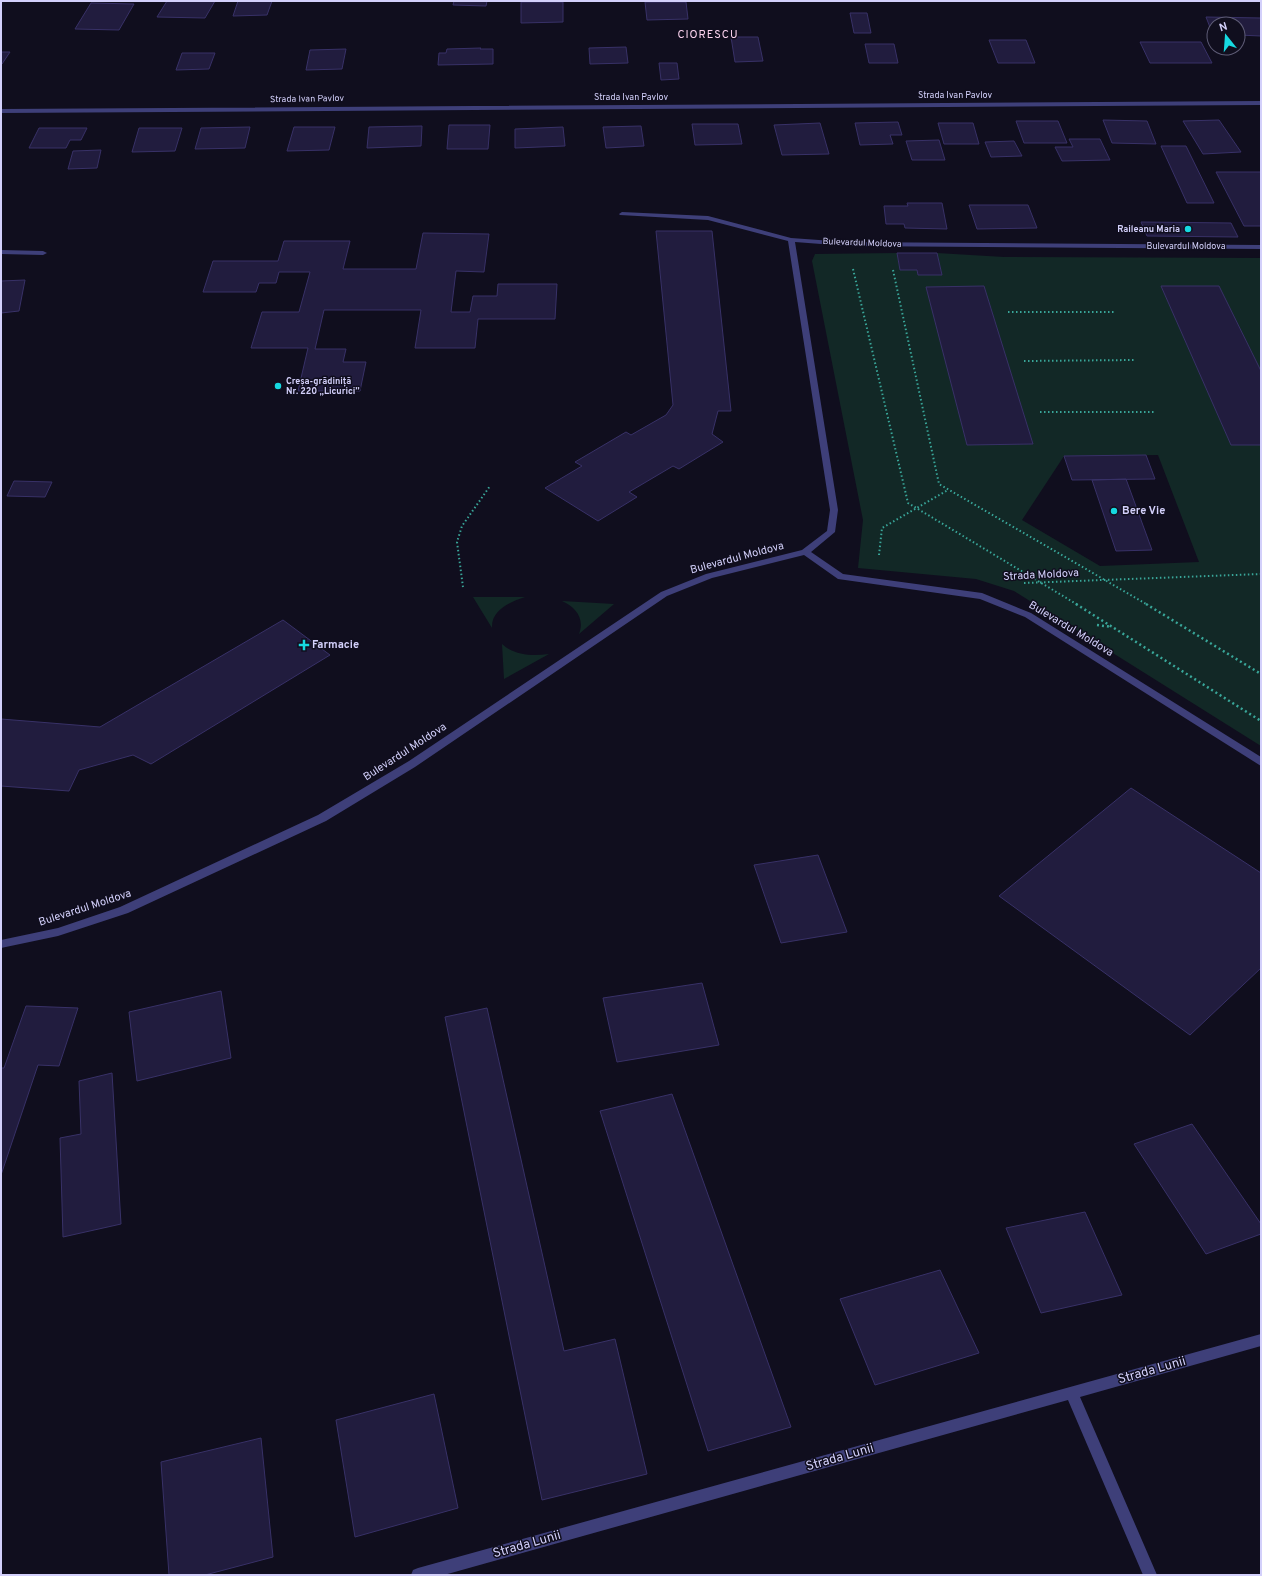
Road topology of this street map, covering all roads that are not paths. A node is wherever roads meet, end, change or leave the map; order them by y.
1 (1261, 103) edge
2 (1, 111) edge
3 (622, 214) dead end
4 (791, 240) junction
5 (1261, 247) edge
6 (1, 252) edge
7 (43, 253) dead end
8 (805, 552) junction
9 (1261, 762) edge
10 (1, 944) edge
11 (1261, 1340) edge
12 (1072, 1393) junction
13 (418, 1575) edge
14 (1150, 1575) edge

1 - 2 street, Strada Ivan Pavlov
3 - 4 street
4 - 5 street, Bulevardul Moldova
4 - 8 street, Bulevardul Moldova
6 - 7 street
8 - 9 street, Bulevardul Moldova
8 - 10 street, Bulevardul Moldova
11 - 12 street, Strada Lunii
12 - 13 street, Strada Lunii
12 - 14 street

